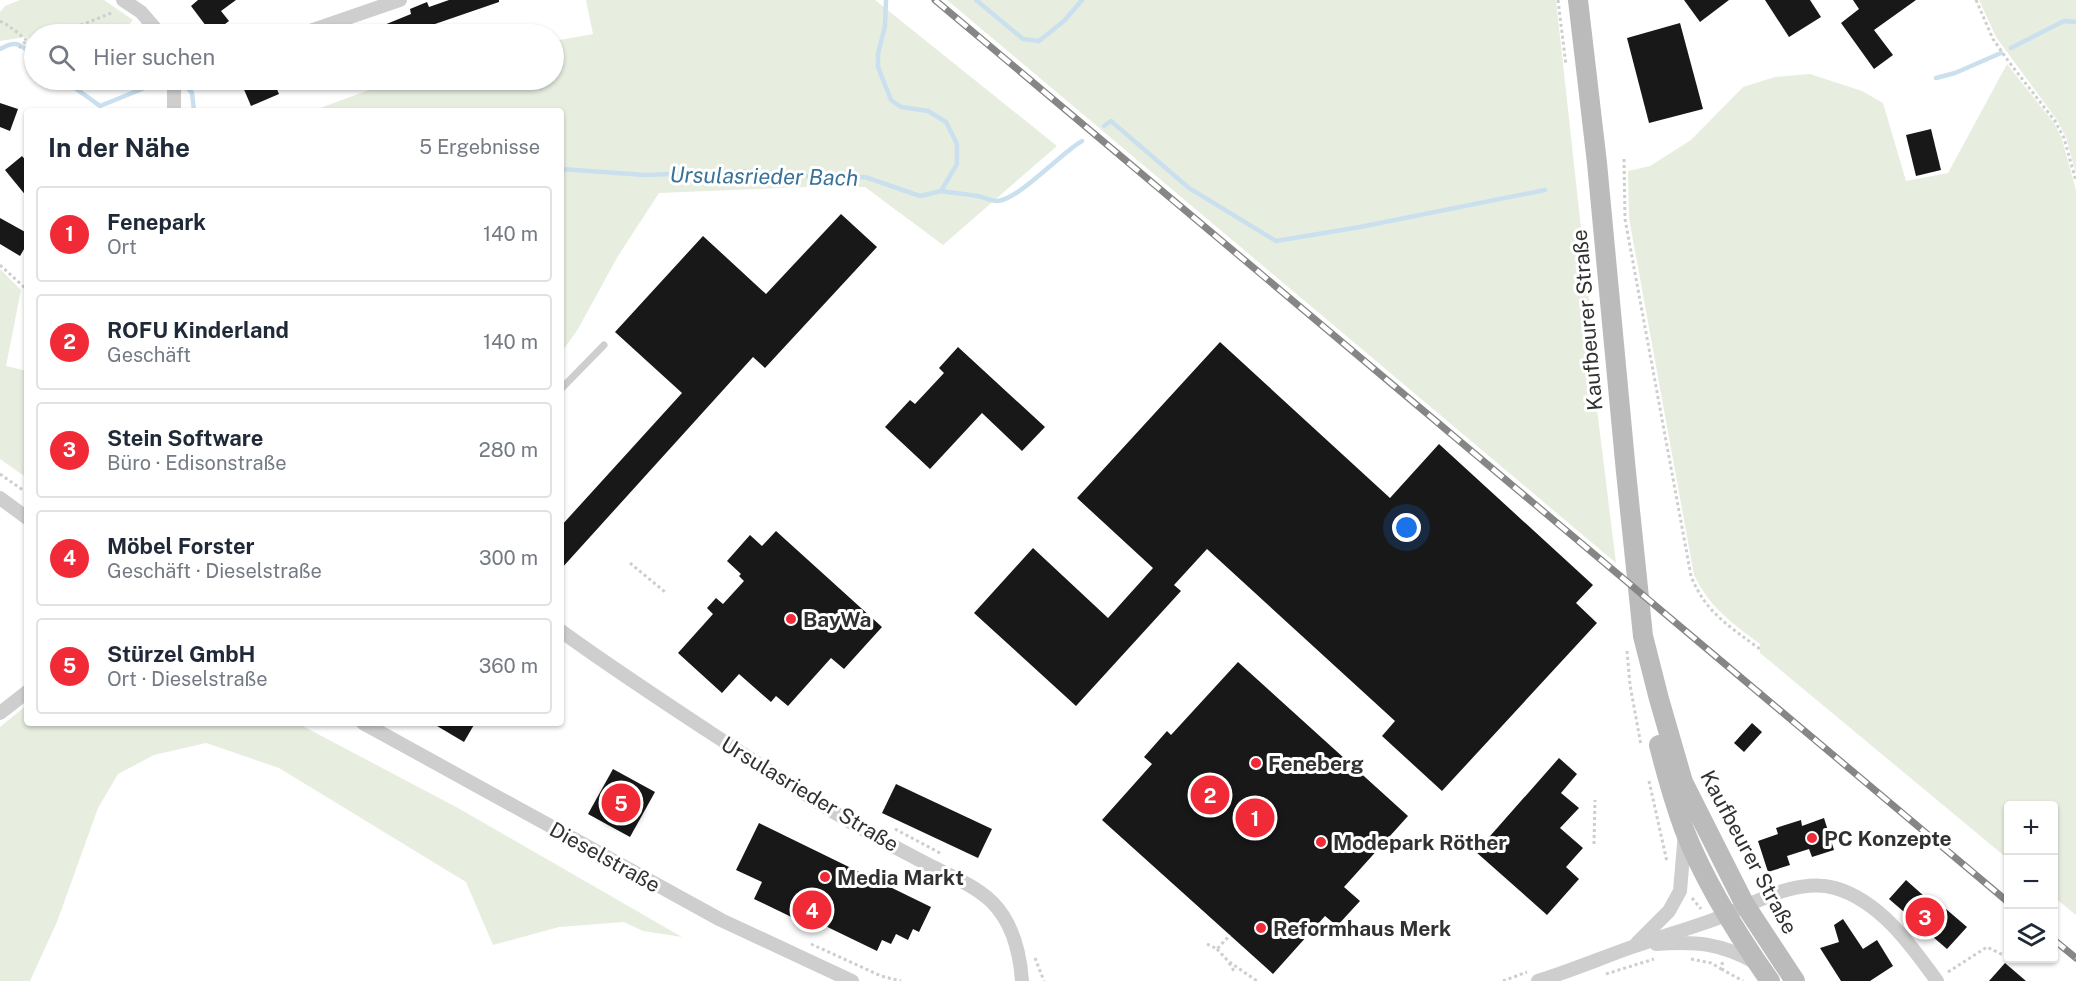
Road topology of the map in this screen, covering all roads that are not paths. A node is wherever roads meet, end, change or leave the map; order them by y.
1 (400, 0) edge
2 (1578, 0) edge
3 (125, 1) edge
4 (151, 24) edge
5 (330, 24) edge
6 (174, 90) edge
7 (174, 108) edge
8 (604, 345) dead end
9 (564, 386) edge
10 (0, 498) edge
11 (24, 516) edge
12 (564, 633) edge
13 (1643, 636) junction
14 (24, 694) edge
15 (0, 713) edge
16 (368, 726) edge
17 (1685, 831) junction
18 (1745, 905) junction
19 (1726, 914) junction
20 (1633, 946) junction
21 (1765, 973) edge
22 (1537, 975) edge
23 (1937, 980) edge
24 (852, 981) edge
25 (1022, 981) edge
26 (1795, 981) edge

1 - 5 street
2 - 13 main road, Kaufbeurer Straße
3 - 4 street
6 - 7 street
8 - 9 lane
10 - 11 street
12 - 25 street, Ursulasrieder Straße
13 - 17 main road, Kaufbeurer Straße
13 - 18 main road, Kaufbeurer Straße
14 - 15 street
16 - 24 street, Dieselstraße
17 - 19 main road, Kaufbeurer Straße
17 - 20 street
18 - 19 street
18 - 23 street
18 - 26 main road, Kaufbeurer Straße
19 - 20 street
19 - 21 main road, Kaufbeurer Straße
20 - 21 street
20 - 22 street

